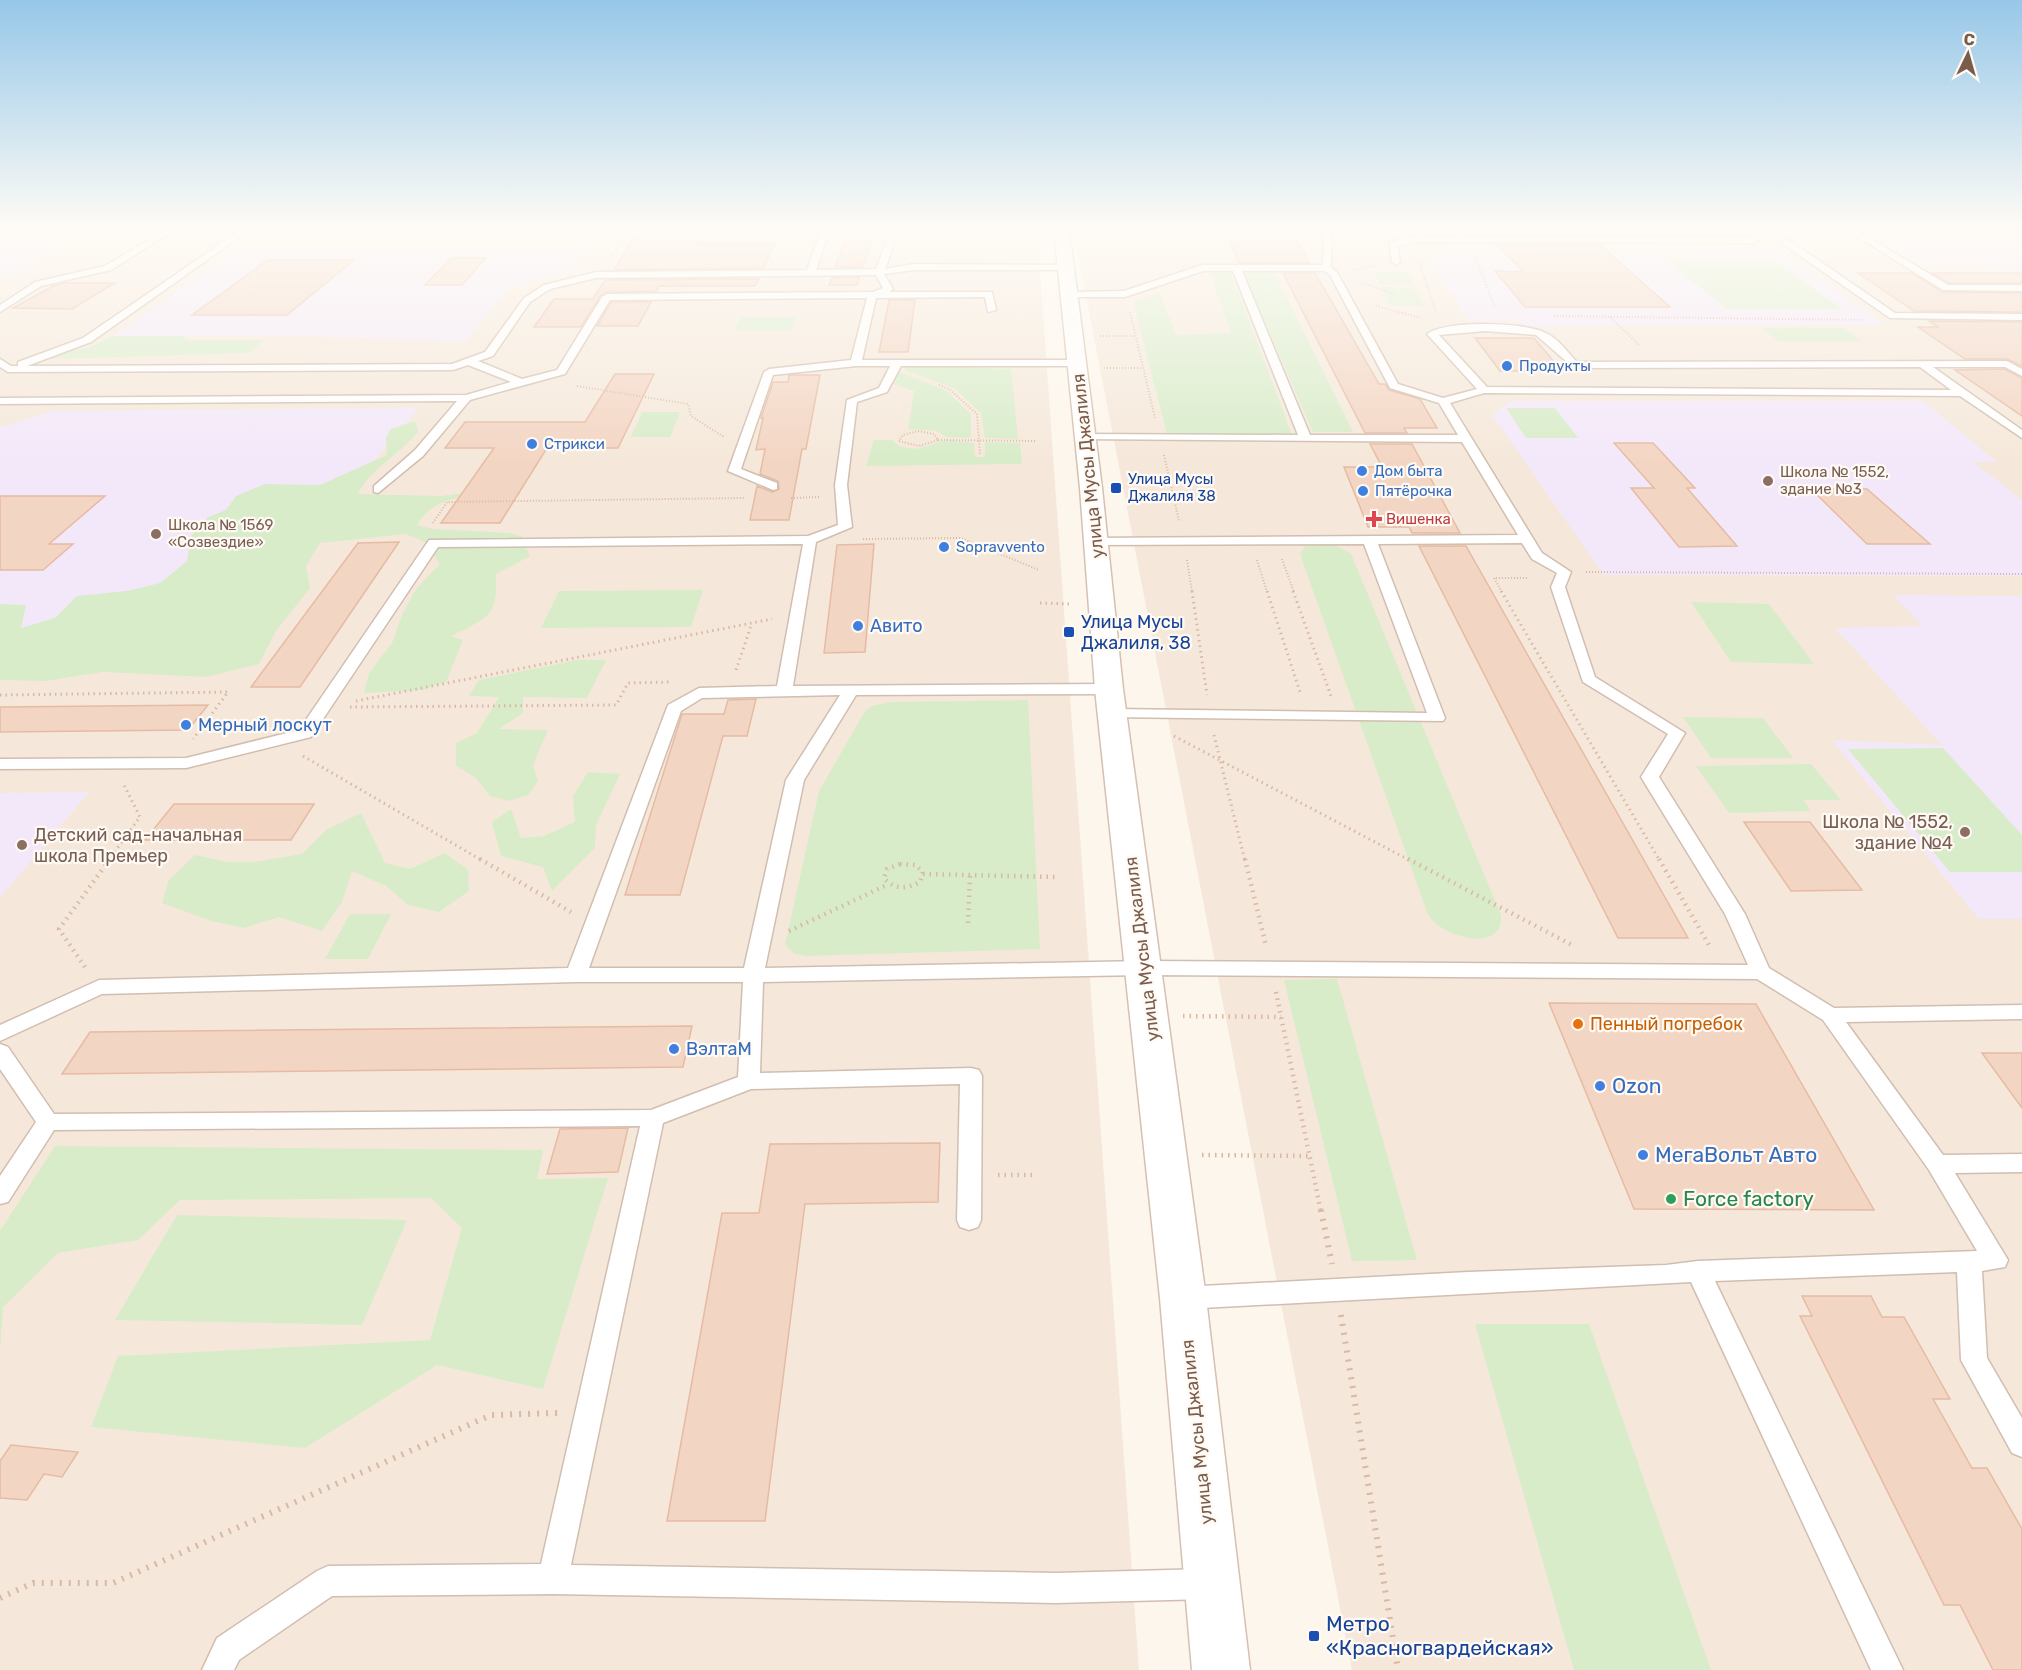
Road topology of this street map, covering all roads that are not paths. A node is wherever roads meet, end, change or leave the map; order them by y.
1 (135, 307) edge
2 (522, 307) edge
3 (601, 307) edge
4 (869, 307) edge
5 (991, 307) edge
6 (1073, 307) edge
7 (1252, 307) edge
8 (1353, 307) edge
9 (1880, 307) edge
10 (991, 310) dead end
11 (2022, 317) edge
12 (1084, 349) junction
13 (468, 361) junction
14 (856, 363) junction
15 (1922, 364) junction
16 (896, 366) junction
17 (3, 368) edge
18 (2022, 373) edge
19 (520, 383) junction
20 (1484, 390) junction
21 (1963, 393) junction
22 (466, 399) junction
23 (0, 401) edge
24 (1443, 401) junction
25 (2022, 435) edge
26 (1083, 437) junction
27 (1306, 439) junction
28 (1468, 439) junction
29 (773, 486) dead end
30 (378, 489) dead end
31 (816, 538) junction
32 (1522, 539) junction
33 (1370, 541) junction
34 (1095, 542) junction
35 (784, 691) junction
36 (851, 691) junction
37 (1117, 706) junction
38 (0, 764) edge
39 (1145, 968) junction
40 (1761, 972) junction
41 (576, 975) junction
42 (753, 975) junction
43 (2022, 1012) edge
44 (1830, 1015) junction
45 (0, 1034) edge
46 (0, 1052) edge
47 (749, 1081) junction
48 (653, 1118) junction
49 (48, 1122) junction
50 (2022, 1163) edge
51 (1937, 1164) junction
52 (0, 1195) edge
53 (969, 1220) dead end
54 (1969, 1262) junction
55 (1698, 1271) junction
56 (1183, 1298) junction
57 (2022, 1444) edge
58 (553, 1579) junction
59 (1213, 1584) junction
60 (218, 1670) edge
61 (1221, 1670) edge
62 (1887, 1670) edge

1 - 17 lane
2 - 13 lane
3 - 19 lane
4 - 14 lane
5 - 10 lane
6 - 12 main road, улица Мусы Джалиля
7 - 27 lane
8 - 24 lane
9 - 11 lane
12 - 16 lane
12 - 26 main road, улица Мусы Джалиля
13 - 17 lane
13 - 19 lane
14 - 16 lane
14 - 29 lane
15 - 18 lane
15 - 20 lane
15 - 21 lane
16 - 31 lane
19 - 22 lane
20 - 21 lane
20 - 24 lane
21 - 25 lane
22 - 23 lane
22 - 30 lane
24 - 28 lane
26 - 27 lane
26 - 34 main road, улица Мусы Джалиля
27 - 28 lane
28 - 32 lane
31 - 35 lane
31 - 38 lane
32 - 33 lane
32 - 40 lane
33 - 34 lane
33 - 37 lane
34 - 37 main road, улица Мусы Джалиля
35 - 36 lane
35 - 41 lane
36 - 37 lane
36 - 42 lane
37 - 39 main road, улица Мусы Джалиля
39 - 40 lane
39 - 42 lane
39 - 56 main road, улица Мусы Джалиля
40 - 44 lane
41 - 42 lane
41 - 45 lane
42 - 47 lane
43 - 44 lane
44 - 51 lane
46 - 49 lane
47 - 48 lane
47 - 53 lane
48 - 49 lane
48 - 58 lane
49 - 52 lane
50 - 51 lane
51 - 54 lane
54 - 55 lane
54 - 57 lane
55 - 56 lane
55 - 62 lane
56 - 59 main road, улица Мусы Джалиля
58 - 59 lane
58 - 60 lane
59 - 61 main road, улица Мусы Джалиля

